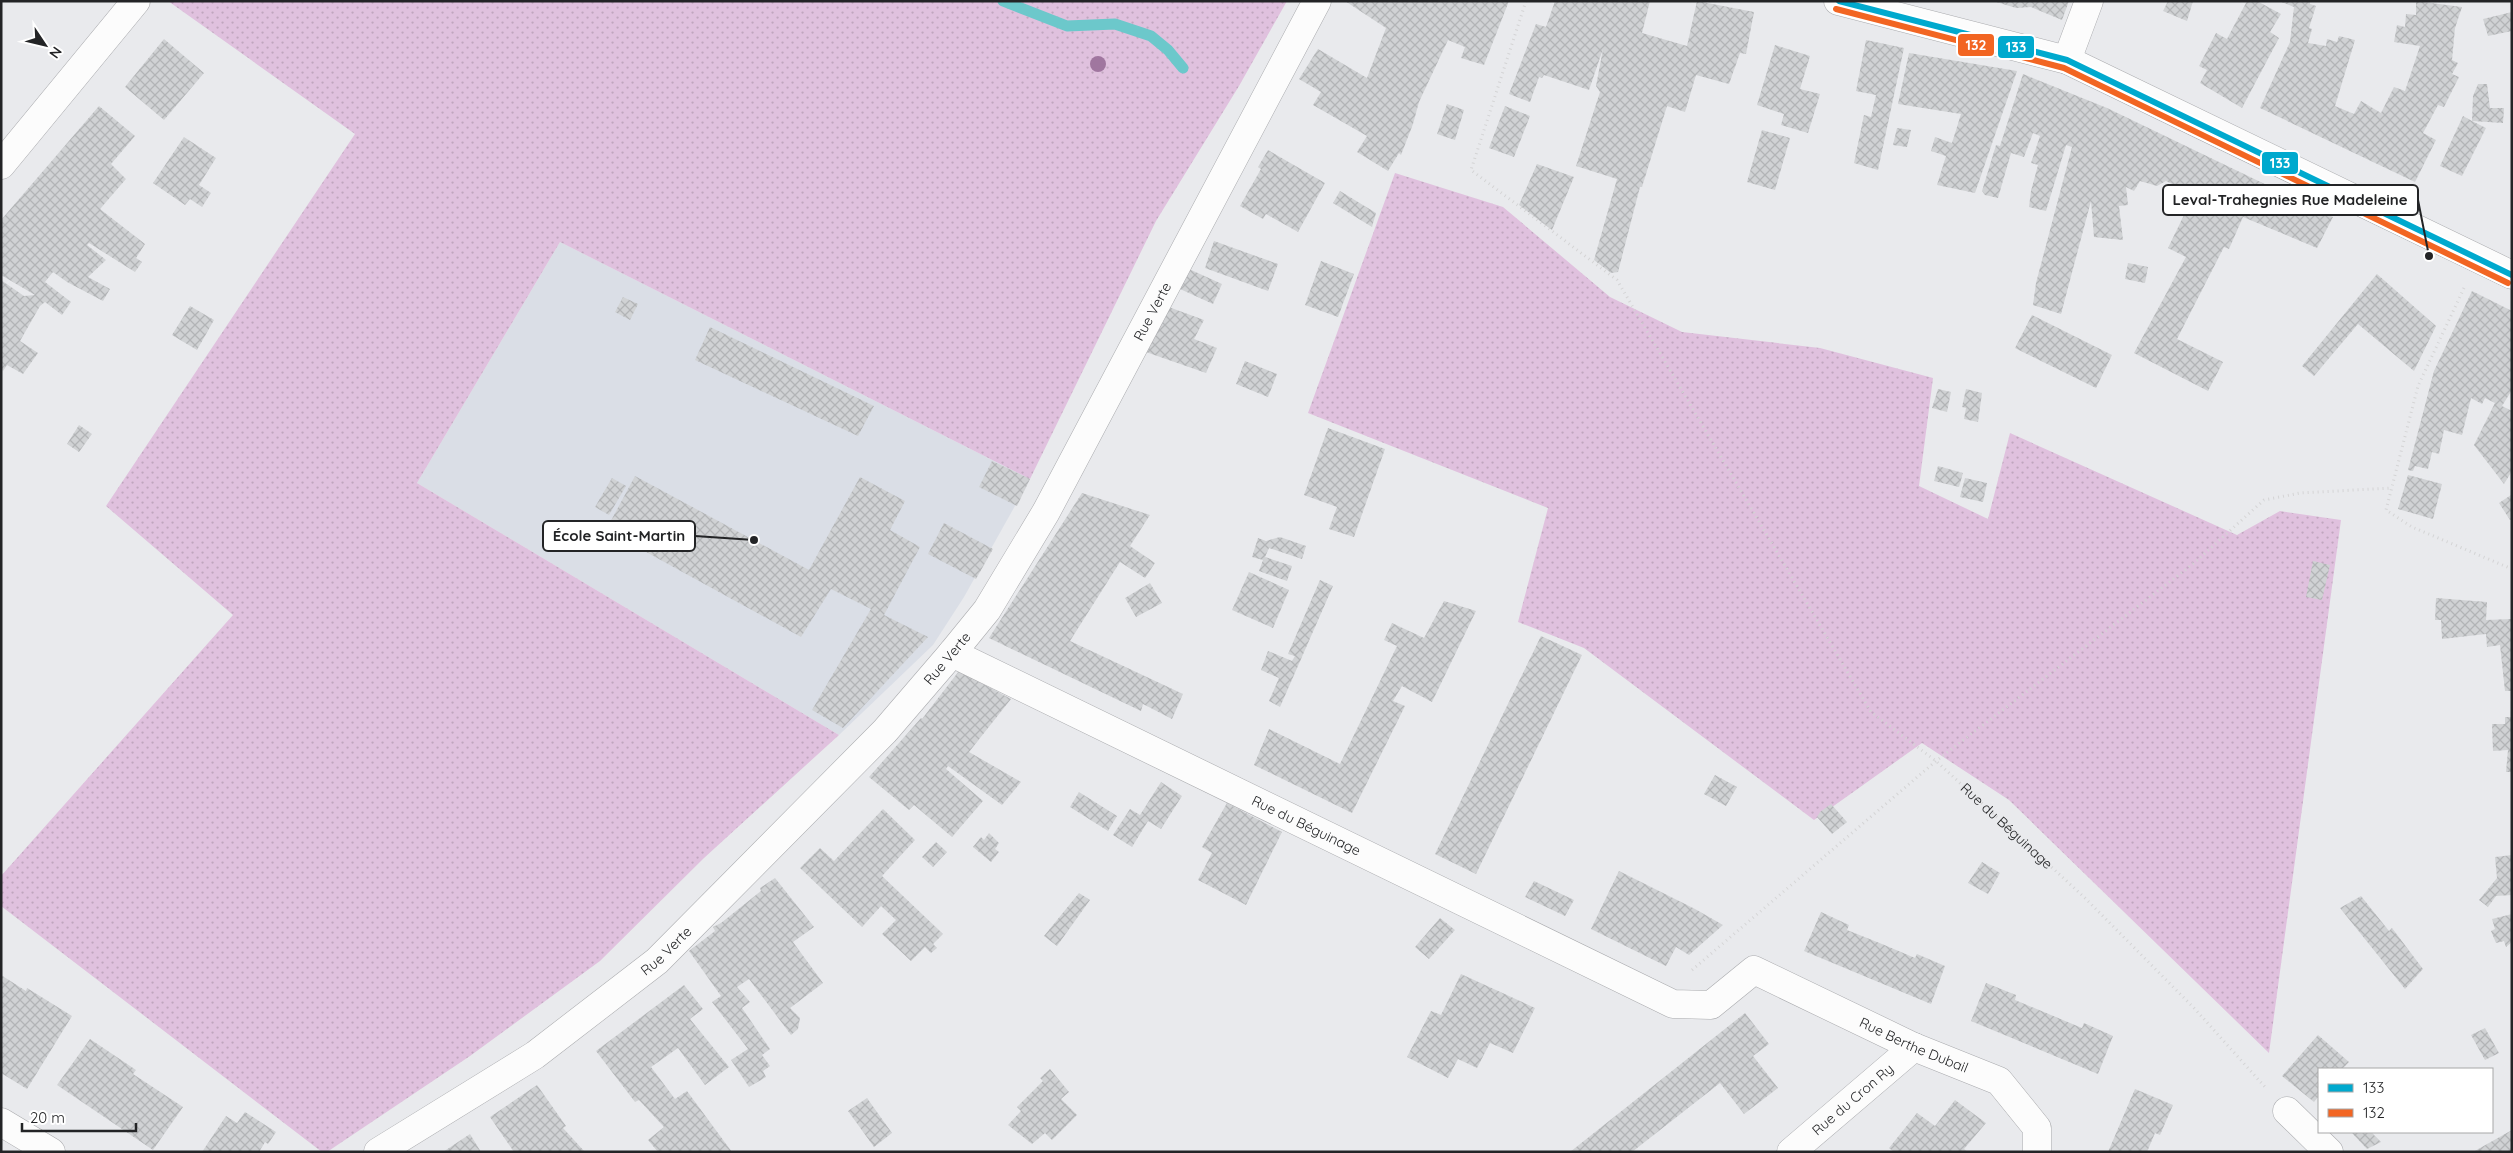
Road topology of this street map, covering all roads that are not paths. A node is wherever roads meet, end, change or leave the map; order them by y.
1 (136, 1) edge
2 (1317, 1) edge
3 (1838, 1) edge
4 (2089, 1) edge
5 (2067, 60) junction
6 (1, 165) edge
7 (2512, 275) edge
8 (952, 654) junction
9 (1754, 970) joint
10 (1914, 1047) junction
11 (2287, 1112) road end
12 (1, 1122) edge
13 (50, 1152) edge
14 (378, 1152) edge
15 (1791, 1152) edge
16 (2037, 1152) edge
17 (2329, 1152) edge

1 - 6 street
2 - 8 street, Rue Verte
3 - 5 street
4 - 5 street
5 - 7 street
8 - 9 street, Rue du Béguinage
8 - 14 street, Rue Verte
9 - 10 street, Rue Berthe Dubail
10 - 15 street, Rue du Cron Ry
10 - 16 street, Rue Berthe Dubail
11 - 17 street
12 - 13 street

